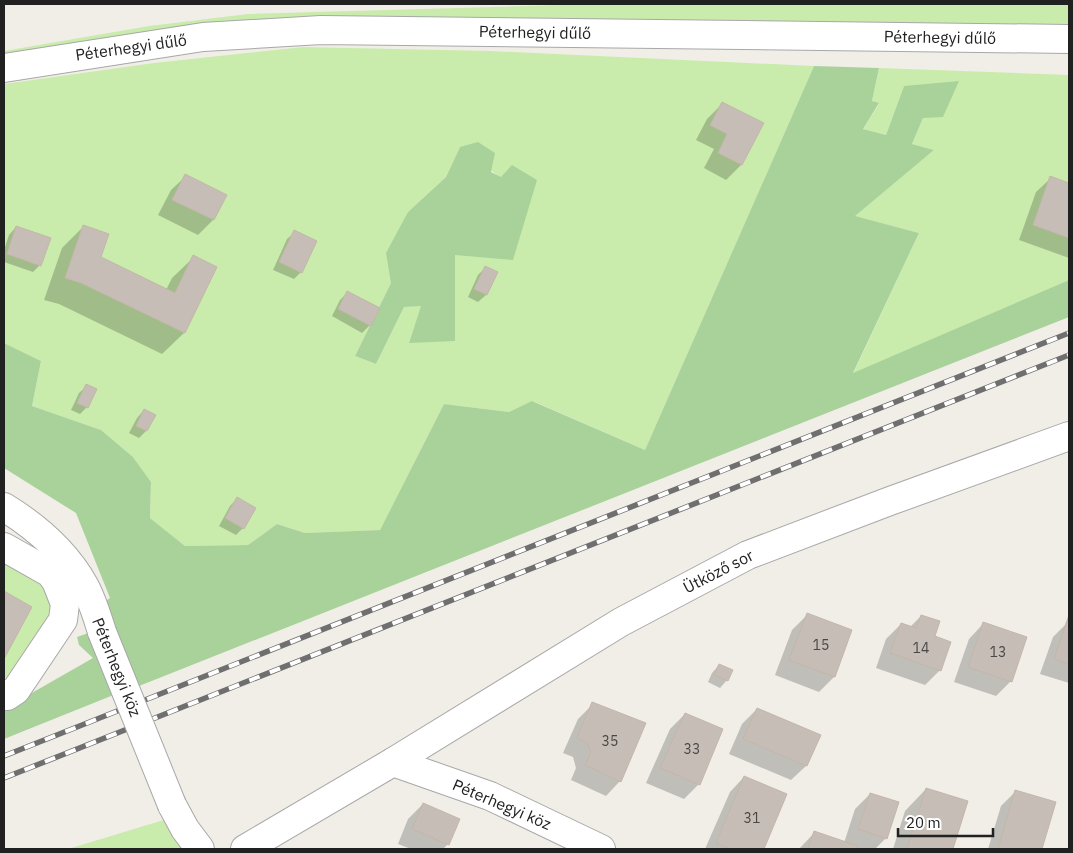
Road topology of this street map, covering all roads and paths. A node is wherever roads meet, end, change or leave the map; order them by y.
1 (1069, 38) edge
2 (4, 68) edge
3 (1069, 436) edge
4 (4, 507) edge
5 (4, 547) edge
6 (7, 696) dead end
7 (393, 762) junction
8 (200, 849) edge
9 (245, 849) edge
10 (601, 849) edge

1 - 2 street, Péterhegyi dűlő
3 - 7 street, Ütköző sor
4 - 8 street, Péterhegyi köz, bridge
5 - 6 street
7 - 9 street
7 - 10 street, Péterhegyi köz

